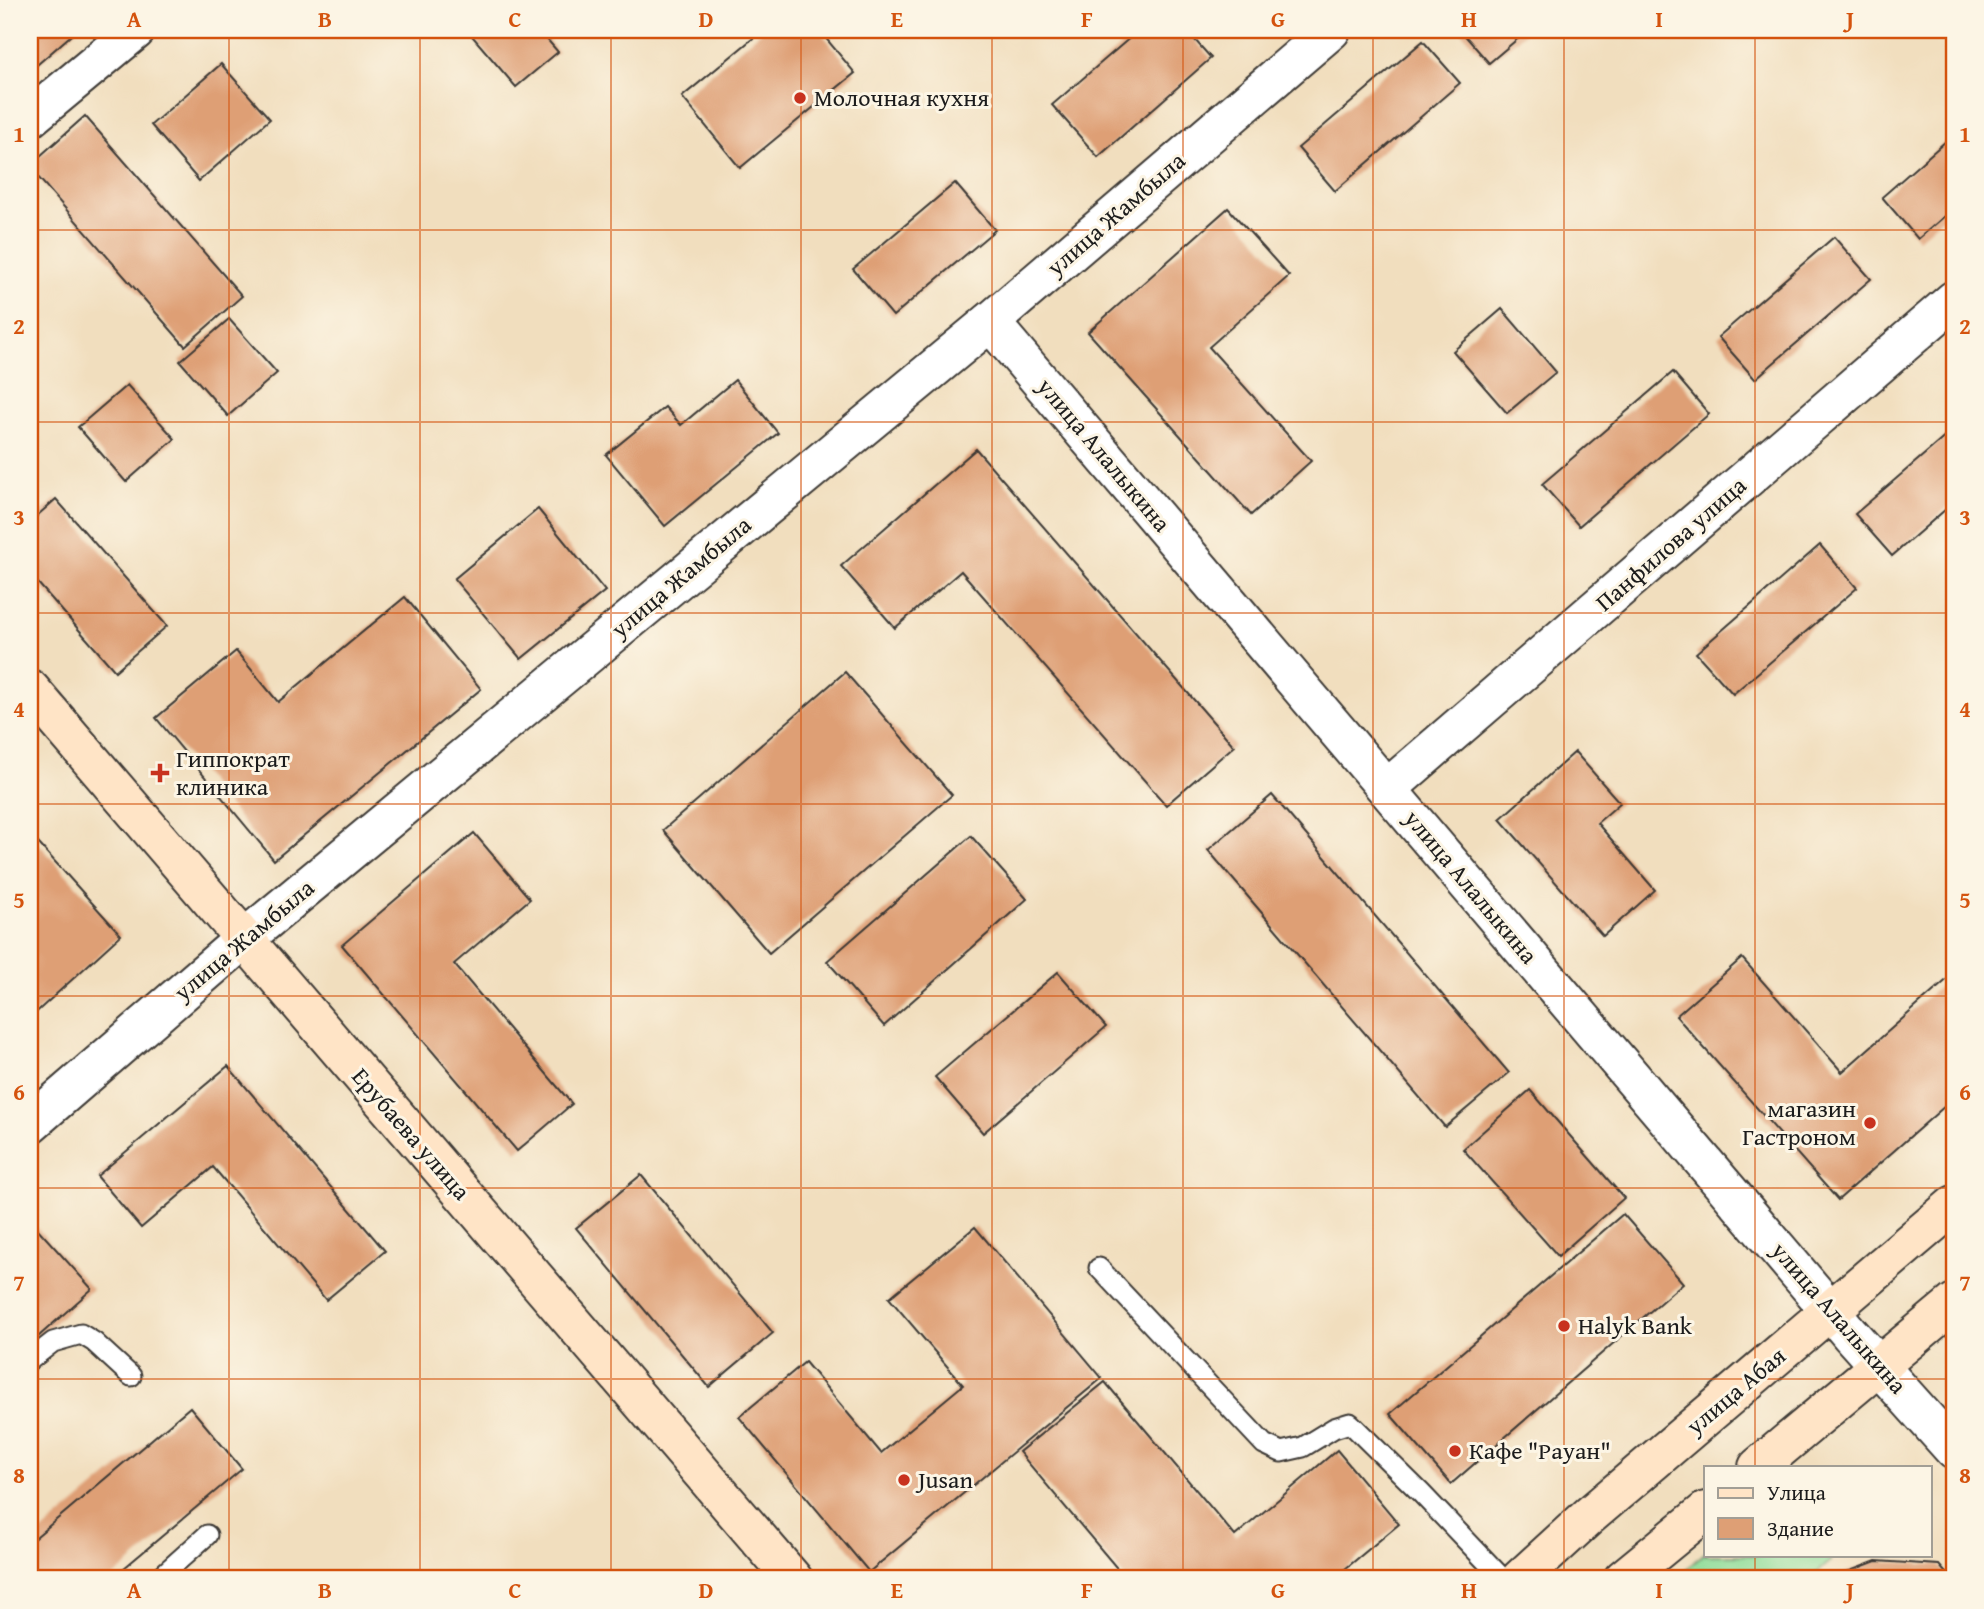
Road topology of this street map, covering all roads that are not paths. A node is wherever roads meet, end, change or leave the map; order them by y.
1 (136, 30) edge
2 (1331, 30) edge
3 (30, 118) edge
4 (1954, 300) edge
5 (990, 322) junction
6 (30, 690) edge
7 (1388, 788) junction
8 (244, 939) junction
9 (30, 1124) edge
10 (1954, 1205) edge
11 (1099, 1268) dead end
12 (1954, 1303) edge
13 (1830, 1310) junction
14 (30, 1360) edge
15 (1880, 1366) junction
16 (131, 1376) dead end
17 (1954, 1450) edge
18 (1759, 1466) edge
19 (1704, 1513) edge
20 (206, 1535) dead end
21 (158, 1579) edge
22 (793, 1579) edge
23 (1503, 1579) edge
24 (1520, 1579) edge
25 (1623, 1579) edge

1 - 3 street
2 - 5 street, улица Жамбыла
4 - 7 street, Панфилова улица
5 - 7 street, улица Алалыкина
5 - 8 street, улица Жамбыла
6 - 8 main road, Ерубаева улица
7 - 13 street, улица Алалыкина
8 - 9 street, улица Жамбыла
8 - 22 main road, Ерубаева улица
10 - 13 main road, улица Абая
11 - 23 lane
12 - 15 main road
13 - 15 street, улица Алалыкина
13 - 24 main road, улица Абая
14 - 16 lane
15 - 17 street, улица Алалыкина
15 - 18 main road
19 - 25 main road
20 - 21 lane

